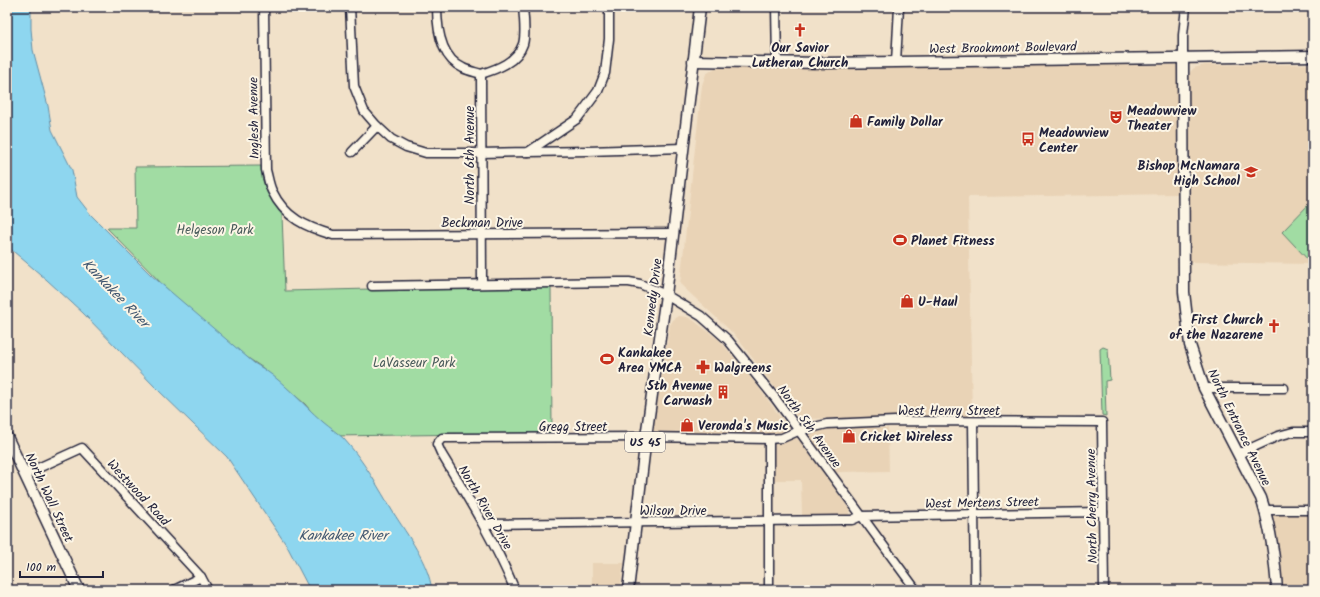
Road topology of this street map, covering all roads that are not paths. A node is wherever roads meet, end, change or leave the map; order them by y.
1 (264, 7) edge
2 (350, 7) edge
3 (437, 7) edge
4 (523, 7) edge
5 (609, 7) edge
6 (700, 7) edge
7 (776, 7) edge
8 (899, 7) edge
9 (1186, 7) edge
10 (1313, 56) edge
11 (1184, 58) junction
12 (693, 61) junction
13 (896, 62) junction
14 (777, 63) junction
15 (481, 74) junction
16 (377, 126) junction
17 (683, 148) junction
18 (352, 152) dead end
19 (528, 152) junction
20 (481, 153) junction
21 (295, 220) joint
22 (673, 233) junction
23 (481, 235) junction
24 (482, 283) junction
25 (372, 286) dead end
26 (666, 295) junction
27 (1204, 388) junction
28 (1284, 388) dead end
29 (973, 422) junction
30 (1102, 422) joint
31 (798, 431) junction
32 (1313, 432) edge
33 (7, 437) edge
34 (646, 437) junction
35 (442, 438) joint
36 (769, 439) junction
37 (1238, 454) junction
38 (25, 474) junction
39 (1265, 510) junction
40 (1313, 510) edge
41 (1103, 512) junction
42 (974, 514) junction
43 (861, 516) junction
44 (770, 521) junction
45 (636, 522) junction
46 (484, 524) junction
47 (202, 577) junction
48 (79, 590) edge
49 (174, 590) edge
50 (208, 590) edge
51 (515, 590) edge
52 (628, 590) edge
53 (769, 590) edge
54 (916, 590) edge
55 (975, 590) edge
56 (1104, 590) edge
57 (1278, 590) edge

1 - 21 street, Inglesh Avenue
2 - 16 street
3 - 15 street
4 - 15 street
5 - 19 street
6 - 12 main road, Kennedy Drive / US 45
7 - 14 street
8 - 13 street
9 - 11 street
10 - 11 main road, West Brookmont Boulevard
11 - 13 main road, West Brookmont Boulevard
11 - 27 main road, North Entrance Avenue
12 - 14 main road, West Brookmont Boulevard
12 - 17 main road, Kennedy Drive / US 45
13 - 14 main road, West Brookmont Boulevard
15 - 20 street, North 6th Avenue
16 - 18 street
16 - 20 street
17 - 19 street
17 - 22 main road, Kennedy Drive / US 45
19 - 20 street
20 - 23 street, North 6th Avenue
21 - 23 street, Beckman Drive
22 - 23 street, Beckman Drive
22 - 26 main road, Kennedy Drive / US 45
23 - 24 street, North 6th Avenue
24 - 25 street, North 5th Avenue
24 - 26 street, North 5th Avenue
26 - 31 street, North 5th Avenue
26 - 34 main road, Kennedy Drive / US 45
27 - 28 street
27 - 37 main road, North Entrance Avenue
29 - 30 street, West Henry Street
29 - 31 street, West Henry Street
29 - 42 street
30 - 41 street, North Cherry Avenue
31 - 36 street, Gregg Street
31 - 43 street, North 5th Avenue
32 - 37 street
33 - 38 main road, North Wall Street
34 - 35 street, Gregg Street
34 - 36 street, Gregg Street
34 - 45 main road, Kennedy Drive / US 45
35 - 46 street, North River Drive
36 - 44 street
37 - 39 main road, North Entrance Avenue
38 - 47 street, Westwood Road
38 - 48 main road, North Wall Street
39 - 40 street
39 - 57 main road, North Entrance Avenue
41 - 42 street, West Mertens Street
41 - 56 street, North Cherry Avenue
42 - 43 street, West Mertens Street
42 - 55 street
43 - 44 street, Wilson Drive
43 - 54 street, North 5th Avenue
44 - 45 street, Wilson Drive
44 - 53 street
45 - 46 street, Wilson Drive
45 - 52 main road, Kennedy Drive / US 45
46 - 51 street, North River Drive
47 - 49 street
47 - 50 street

